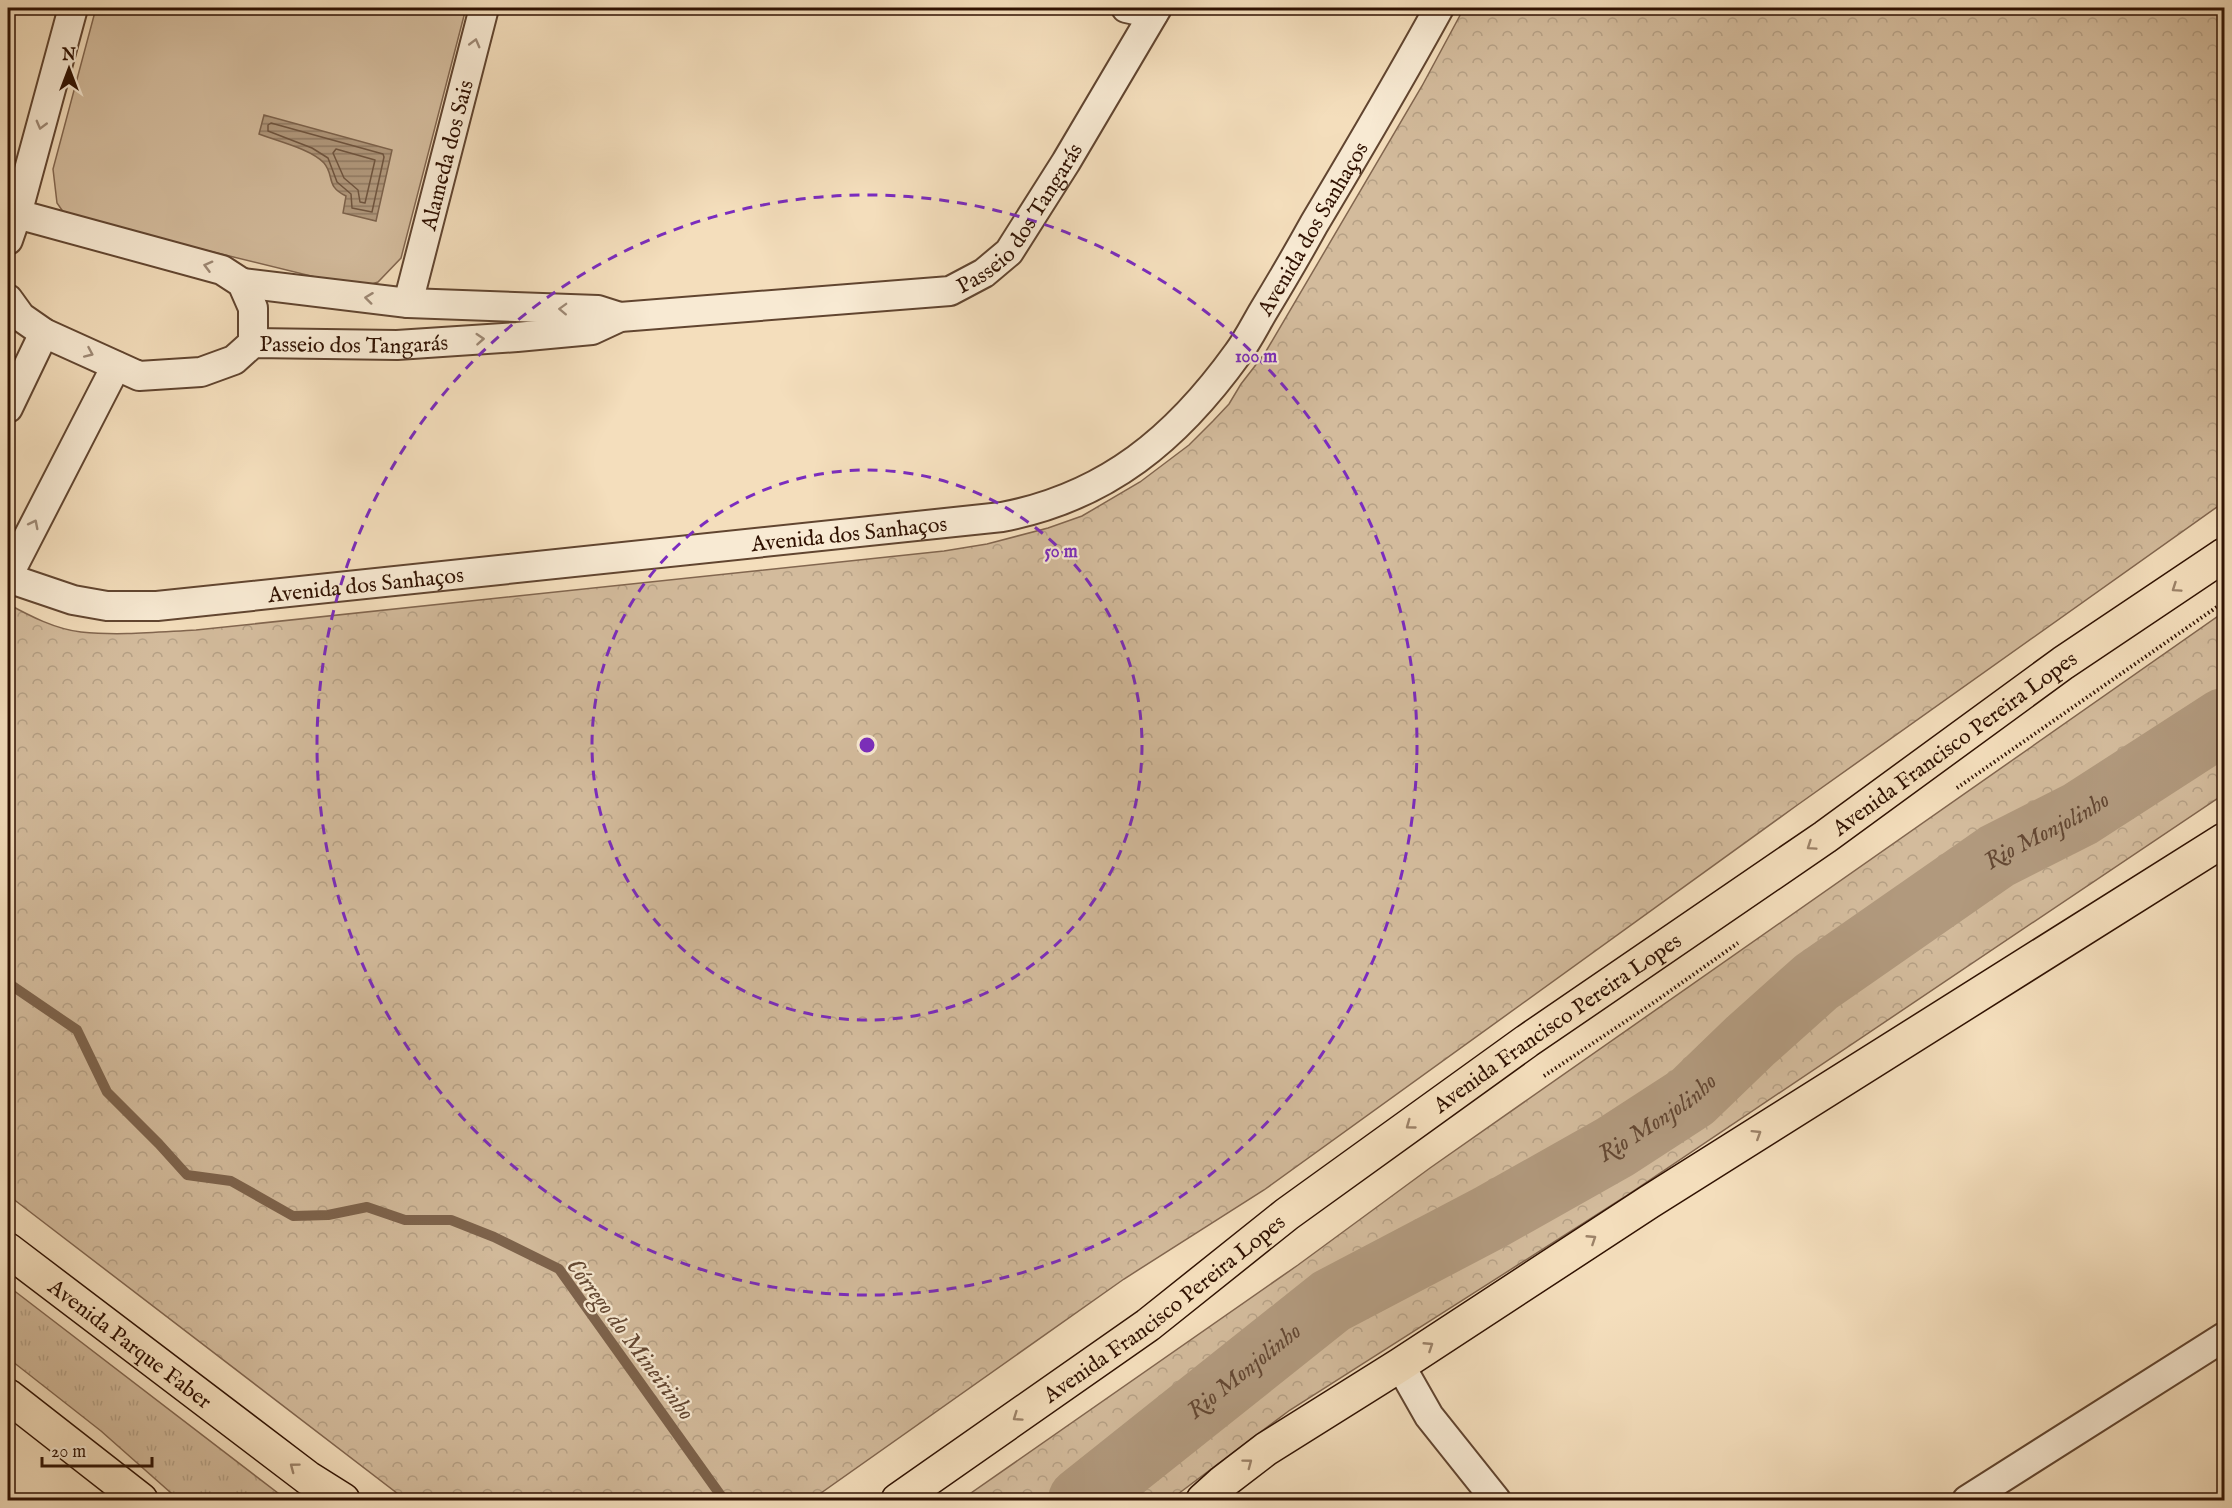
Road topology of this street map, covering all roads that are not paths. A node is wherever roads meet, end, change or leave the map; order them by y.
1 (73, 8) edge
2 (484, 8) edge
3 (1439, 8) edge
4 (1145, 10) edge
5 (12, 227) edge
6 (242, 283) junction
7 (8, 299) edge
8 (408, 303) junction
9 (620, 318) junction
10 (44, 333) junction
11 (253, 343) junction
12 (116, 366) junction
13 (8, 408) edge
14 (2224, 555) edge
15 (8, 577) edge
16 (2224, 840) edge
17 (8, 1250) edge
18 (2224, 1337) edge
19 (1400, 1365) junction
20 (8, 1396) edge
21 (141, 1500) edge
22 (343, 1500) edge
23 (898, 1500) edge
24 (1203, 1500) edge
25 (1496, 1500) edge
26 (1967, 1500) edge

1 -> 5 street
8 -> 2 street, Alameda dos Sais
3 - 15 street, Avenida dos Sanhaços
4 - 9 street, Passeio dos Tangarás
6 -> 5 street
8 -> 6 street, Passeio dos Tangarás
6 - 11 street
7 - 10 street, Passeio dos Tangarás
9 -> 8 street, Passeio dos Tangarás
11 -> 9 street, Passeio dos Tangarás
10 -> 12 street, Passeio dos Tangarás
10 - 13 street
11 - 12 street, Passeio dos Tangarás
15 -> 12 street
14 -> 23 main road, Avenida Francisco Pereira Lopes
19 -> 16 main road
22 -> 17 main road, Avenida Parque Faber
18 - 26 street
24 -> 19 main road
19 - 25 street
20 - 21 main road

